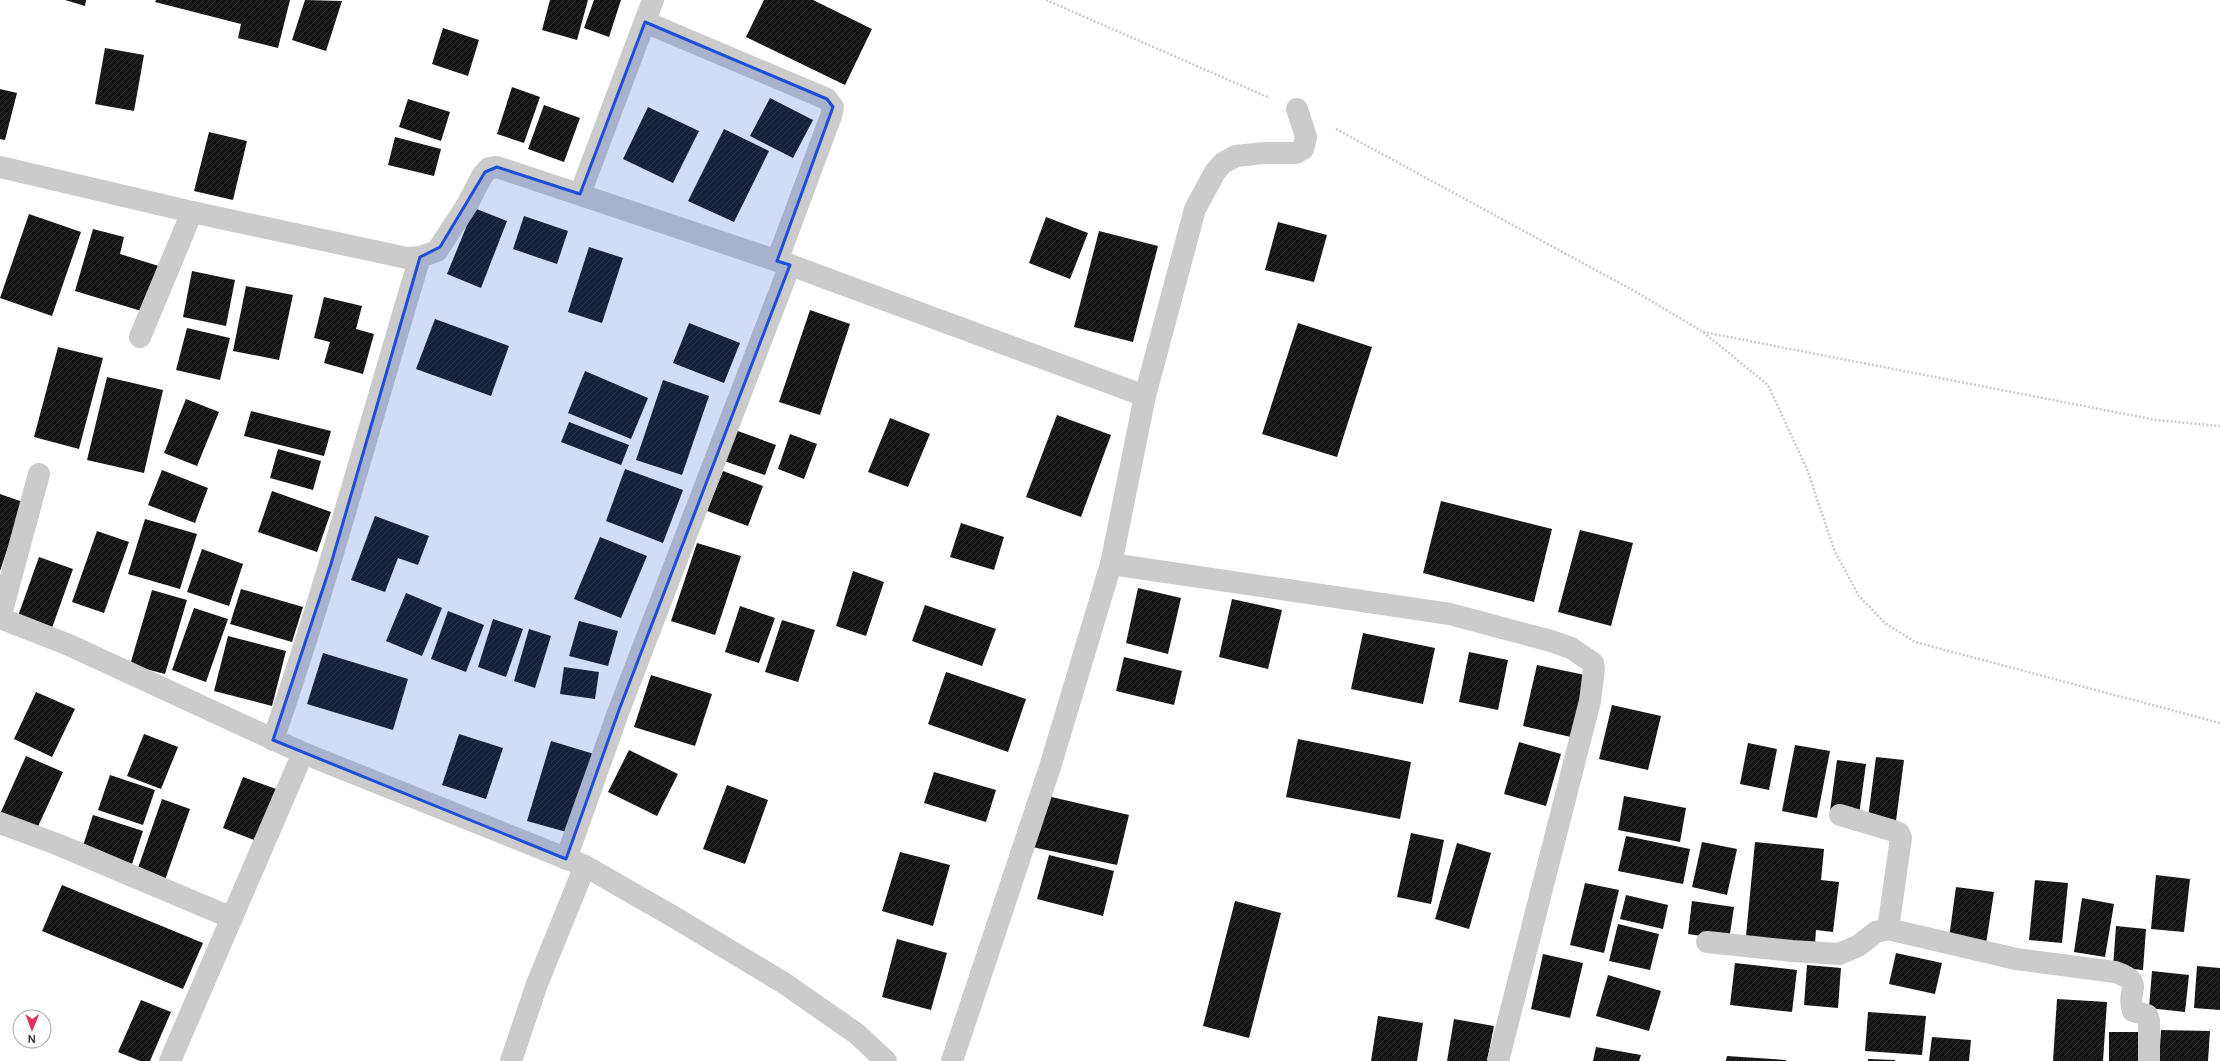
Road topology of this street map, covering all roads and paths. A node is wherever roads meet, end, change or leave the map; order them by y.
1 (653, 0) edge
2 (1046, 0) edge
3 (645, 22) junction
4 (1297, 109) junction
5 (0, 167) edge
6 (580, 194) junction
7 (192, 212) junction
8 (420, 257) junction
9 (783, 263) junction
10 (1702, 332) junction
11 (140, 337) dead end
12 (1145, 396) junction
13 (2220, 426) edge
14 (39, 474) dead end
15 (1111, 564) junction
16 (0, 618) edge
17 (2220, 723) edge
18 (273, 740) junction
19 (303, 753) junction
20 (1840, 815) dead end
21 (0, 823) edge
22 (576, 863) junction
23 (232, 918) junction
24 (1888, 929) junction
25 (1707, 942) dead end
26 (170, 1061) edge
27 (511, 1061) edge
28 (886, 1061) edge
29 (952, 1061) edge
30 (1498, 1061) edge
31 (2149, 1061) edge

1 - 3 street
2 - 4 path
3 - 6 street
3 - 9 street
4 - 10 path
4 - 12 street
5 - 7 street
6 - 8 street
6 - 9 street
7 - 8 street
7 - 11 street
8 - 18 street
9 - 12 street
9 - 22 street
10 - 13 path
10 - 17 path
12 - 15 street
14 - 16 street
15 - 29 street
15 - 30 street
16 - 18 street
18 - 19 street
19 - 22 street
19 - 23 street
20 - 24 street
21 - 23 street
22 - 27 street
22 - 28 street
23 - 26 street
24 - 25 street
24 - 31 street

